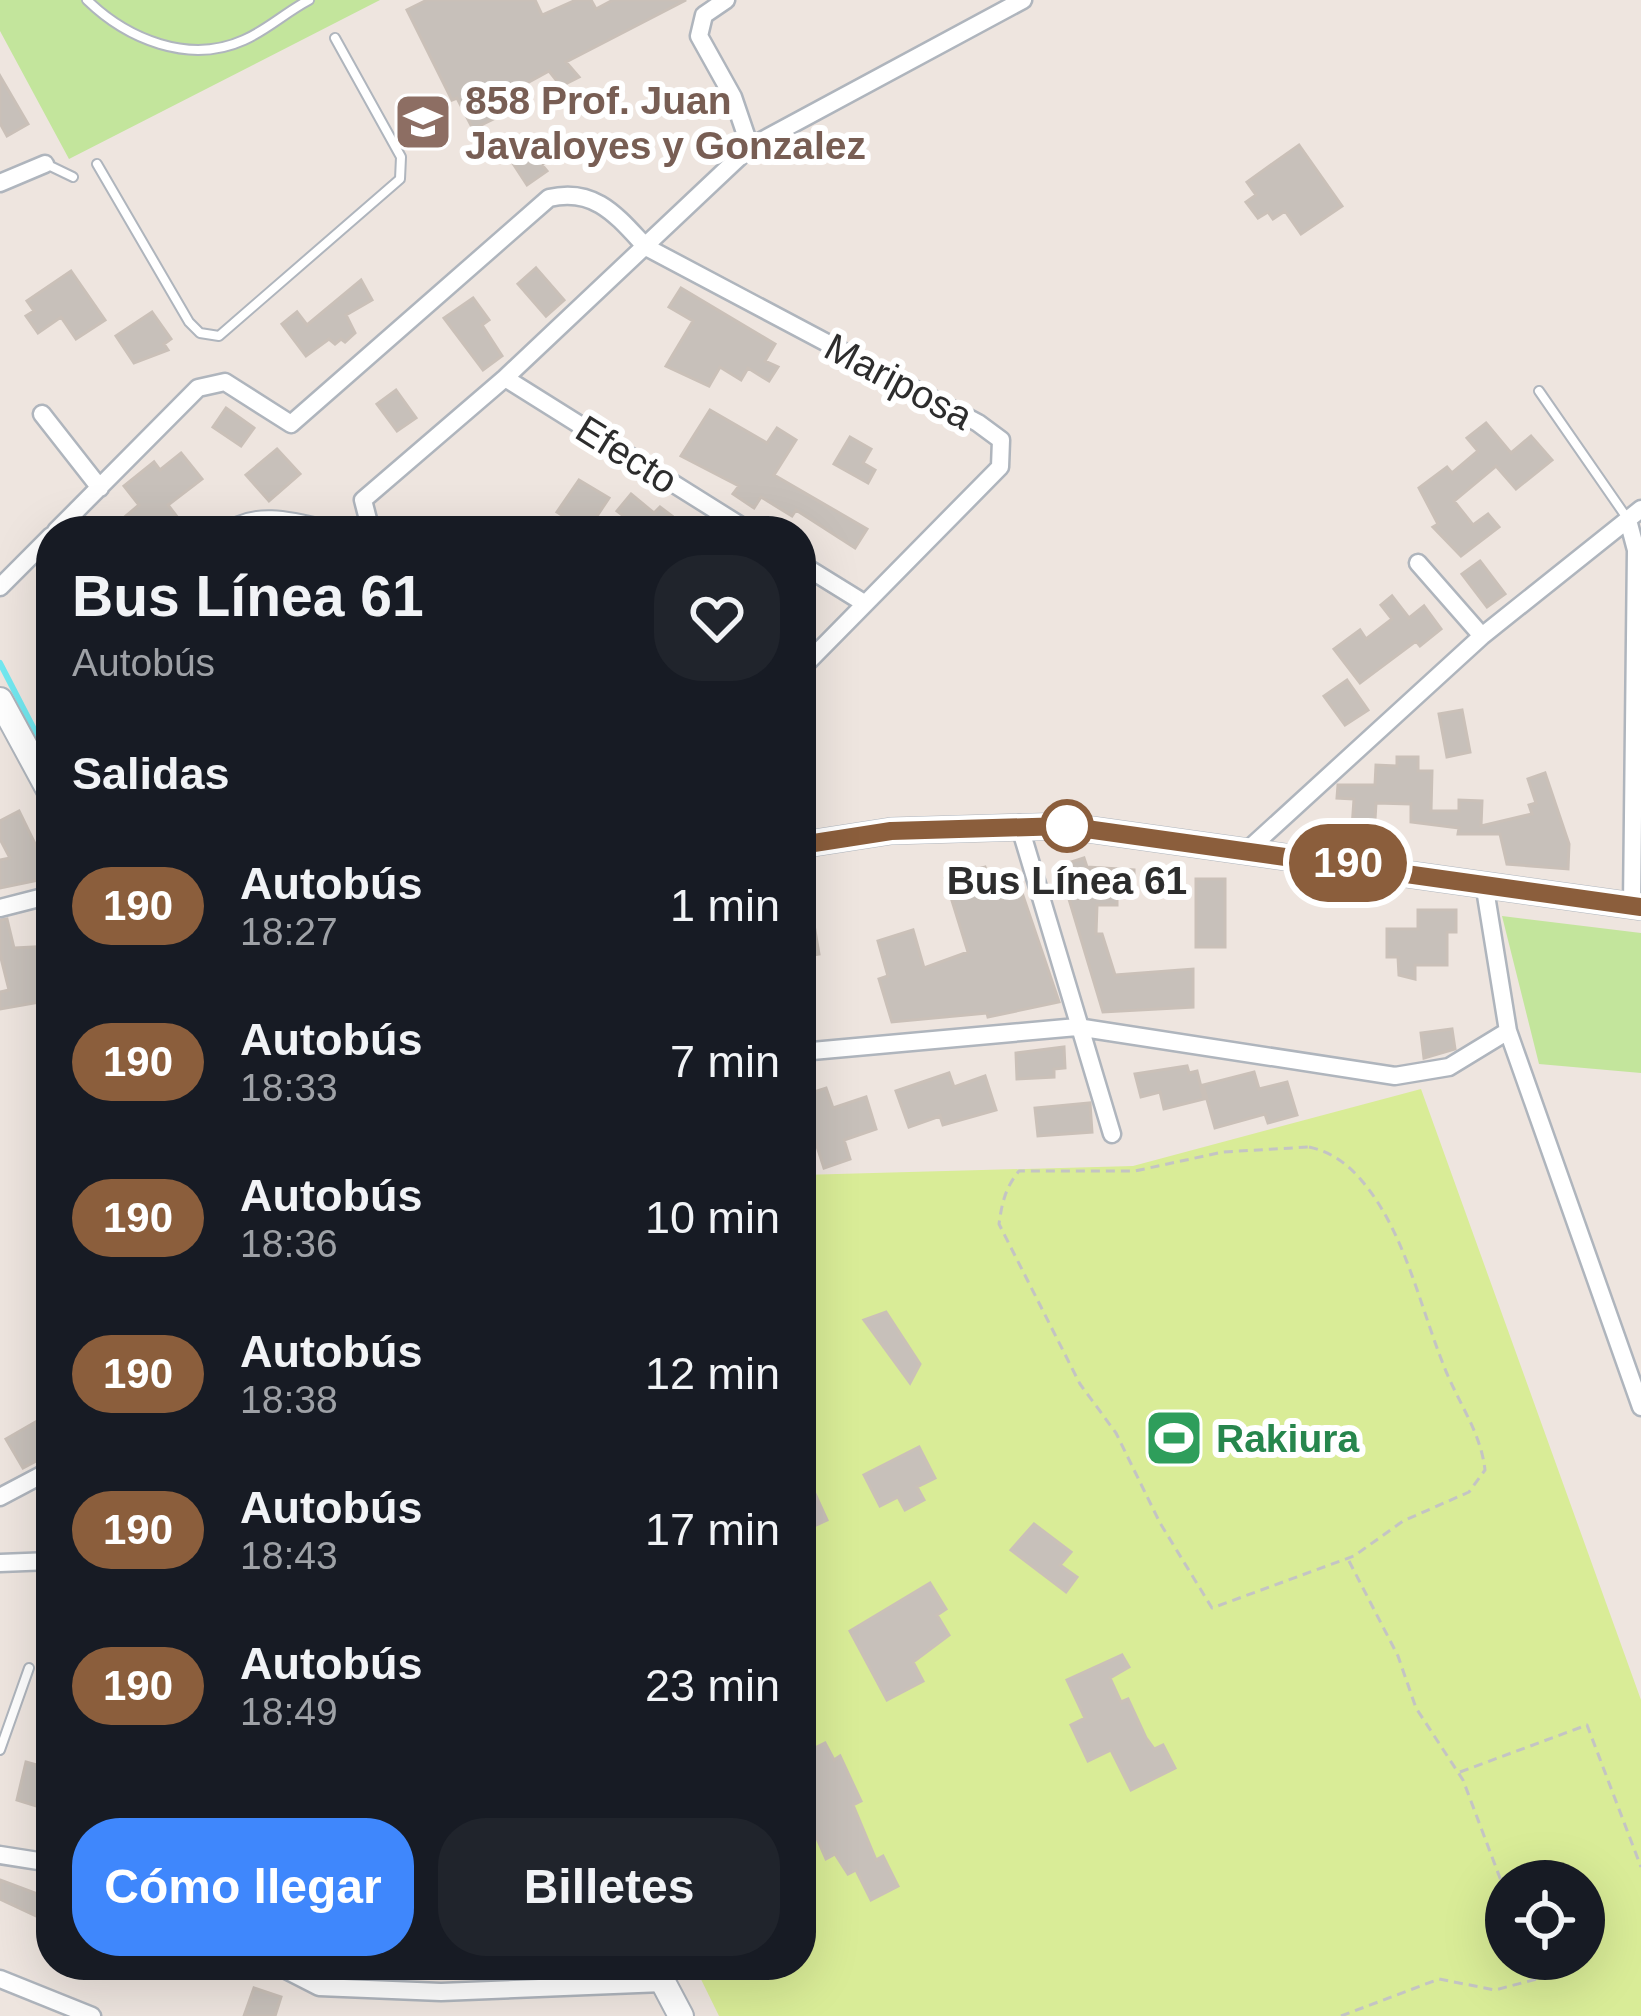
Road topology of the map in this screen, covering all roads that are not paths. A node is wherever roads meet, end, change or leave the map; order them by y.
1 (87, 0) edge
2 (284, 0) edge
3 (309, 0) edge
4 (726, 0) edge
5 (1024, 0) edge
6 (289, 10) junction
7 (335, 38) dead end
8 (750, 147) junction
9 (45, 164) joint
10 (97, 164) dead end
11 (73, 177) dead end
12 (0, 183) edge
13 (646, 247) junction
14 (505, 378) junction
15 (1539, 391) dead end
16 (42, 414) dead end
17 (100, 488) junction
18 (1634, 514) edge
19 (72, 516) edge
20 (367, 516) edge
21 (725, 516) edge
22 (36, 552) edge
23 (1638, 553) edge
24 (1418, 562) dead end
25 (816, 573) edge
26 (0, 587) edge
27 (864, 603) junction
28 (1482, 636) junction
29 (816, 653) edge
30 (0, 700) edge
31 (36, 766) edge
32 (1019, 824) junction
33 (816, 843) edge
34 (1250, 848) junction
35 (1484, 883) junction
36 (36, 899) edge
37 (1636, 906) edge
38 (0, 908) edge
39 (1077, 1027) junction
40 (1508, 1031) junction
41 (816, 1051) edge
42 (1112, 1135) dead end
43 (1641, 1406) edge
44 (36, 1478) edge
45 (0, 1497) edge
46 (36, 1562) edge
47 (0, 1563) edge
48 (29, 1668) dead end
49 (0, 1750) edge
50 (0, 1855) edge
51 (36, 1861) edge
52 (0, 1979) edge
53 (298, 1980) edge
54 (586, 1980) edge
55 (661, 1980) edge
56 (92, 2016) edge
57 (681, 2016) edge

1 - 6 lane
2 - 6 lane
3 - 6 lane
4 - 8 street
5 - 8 street
7 - 10 lane
8 - 13 street
9 - 11 lane
9 - 12 street
13 - 14 street
13 - 17 street
13 - 27 street, Mariposa
14 - 20 street
14 - 21 street, Efecto
15 - 18 lane
16 - 17 street
17 - 19 street
18 - 23 street
18 - 28 street
22 - 26 street
23 - 37 street
24 - 28 street
25 - 27 street
27 - 29 street, Mariposa
28 - 34 street
30 - 31 street
32 - 33 street
32 - 34 street
32 - 39 street
34 - 35 street
35 - 37 street
35 - 40 street
36 - 38 street
39 - 40 street
39 - 41 street
39 - 42 street
40 - 43 street
44 - 45 street
46 - 47 street
48 - 49 lane
50 - 51 street
52 - 56 street
53 - 54 street
55 - 57 street

